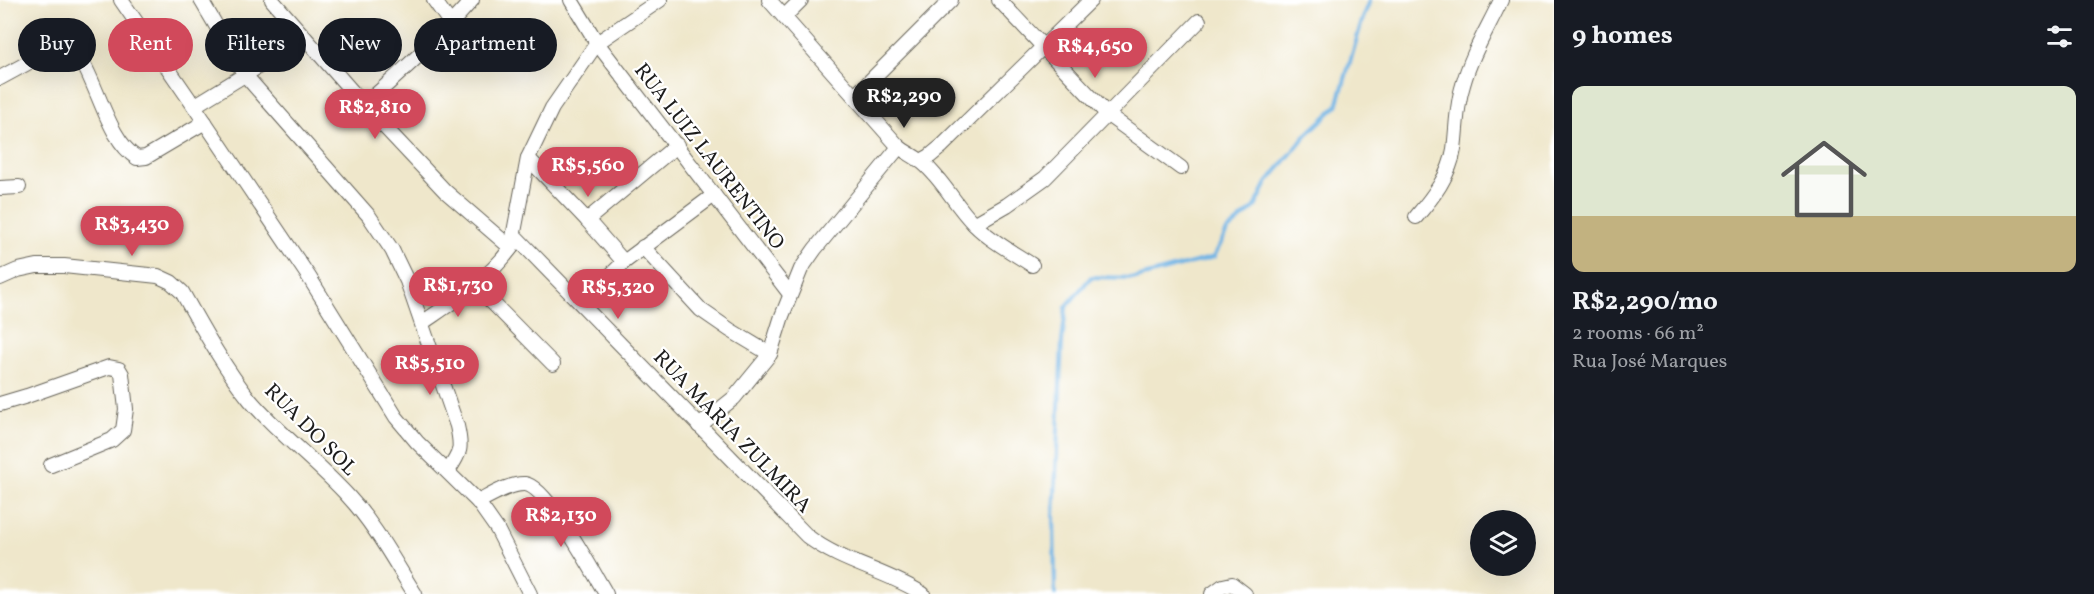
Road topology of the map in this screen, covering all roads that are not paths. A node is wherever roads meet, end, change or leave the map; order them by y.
1 (121, 0) edge
2 (201, 0) edge
3 (272, 0) edge
4 (434, 0) edge
5 (472, 0) edge
6 (571, 0) edge
7 (660, 0) edge
8 (769, 0) edge
9 (801, 0) edge
10 (951, 0) edge
11 (999, 0) edge
12 (1091, 0) edge
13 (1501, 0) edge
14 (784, 17) junction
15 (287, 18) edge
16 (448, 18) edge
17 (457, 18) edge
18 (1199, 21) dead end
19 (306, 40) edge
20 (597, 43) junction
21 (1044, 47) junction
22 (414, 60) edge
23 (250, 72) edge
24 (245, 75) junction
25 (0, 78) edge
26 (855, 96) junction
27 (364, 105) junction
28 (194, 106) junction
29 (1108, 115) junction
30 (205, 122) junction
31 (677, 145) junction
32 (899, 147) junction
33 (528, 158) junction
34 (921, 161) junction
35 (1181, 168) dead end
36 (19, 187) dead end
37 (0, 188) edge
38 (714, 195) junction
39 (1416, 216) dead end
40 (587, 220) junction
41 (974, 224) junction
42 (512, 242) junction
43 (643, 247) junction
44 (624, 262) junction
45 (1032, 265) dead end
46 (0, 278) edge
47 (476, 286) junction
48 (790, 294) junction
49 (582, 303) junction
50 (422, 323) junction
51 (770, 354) junction
52 (553, 364) dead end
53 (0, 404) edge
54 (699, 426) junction
55 (51, 465) dead end
56 (448, 471) junction
57 (478, 502) junction
58 (415, 594) edge
59 (530, 594) edge
60 (606, 594) edge
61 (923, 594) edge
62 (1212, 594) edge
63 (1245, 594) edge

1 - 28 street
2 - 24 street
3 - 15 street, RUA MARIA ZULMIRA
4 - 16 street
5 - 17 street
6 - 20 street, RUA LUIZ LAURENTINO
7 - 20 street
8 - 14 street
9 - 14 street
10 - 26 street
11 - 21 street
12 - 21 street
13 - 39 street
14 - 26 street
18 - 29 street
19 - 27 street, RUA MARIA ZULMIRA
20 - 31 street, RUA LUIZ LAURENTINO
20 - 33 street
21 - 29 street
21 - 34 street
22 - 27 street
23 - 24 street
24 - 28 street
24 - 50 street
25 - 30 street
26 - 32 street
27 - 42 street, RUA MARIA ZULMIRA
28 - 30 street
29 - 35 street
29 - 41 street
30 - 56 street
31 - 38 street, RUA LUIZ LAURENTINO
31 - 40 street
32 - 34 street
32 - 48 street
33 - 40 street
33 - 42 street
34 - 41 street
36 - 37 street
38 - 43 street
38 - 48 street, RUA LUIZ LAURENTINO
40 - 44 street
41 - 45 street
42 - 47 street
42 - 49 street, RUA MARIA ZULMIRA
43 - 44 street
43 - 51 street
44 - 49 street
46 - 58 street, RUA DO SOL
47 - 50 street
47 - 52 street
48 - 51 street
49 - 54 street, RUA MARIA ZULMIRA
50 - 56 street
51 - 54 street
53 - 55 street
54 - 61 street, RUA MARIA ZULMIRA
56 - 57 street
57 - 59 street
57 - 60 street
62 - 63 street

